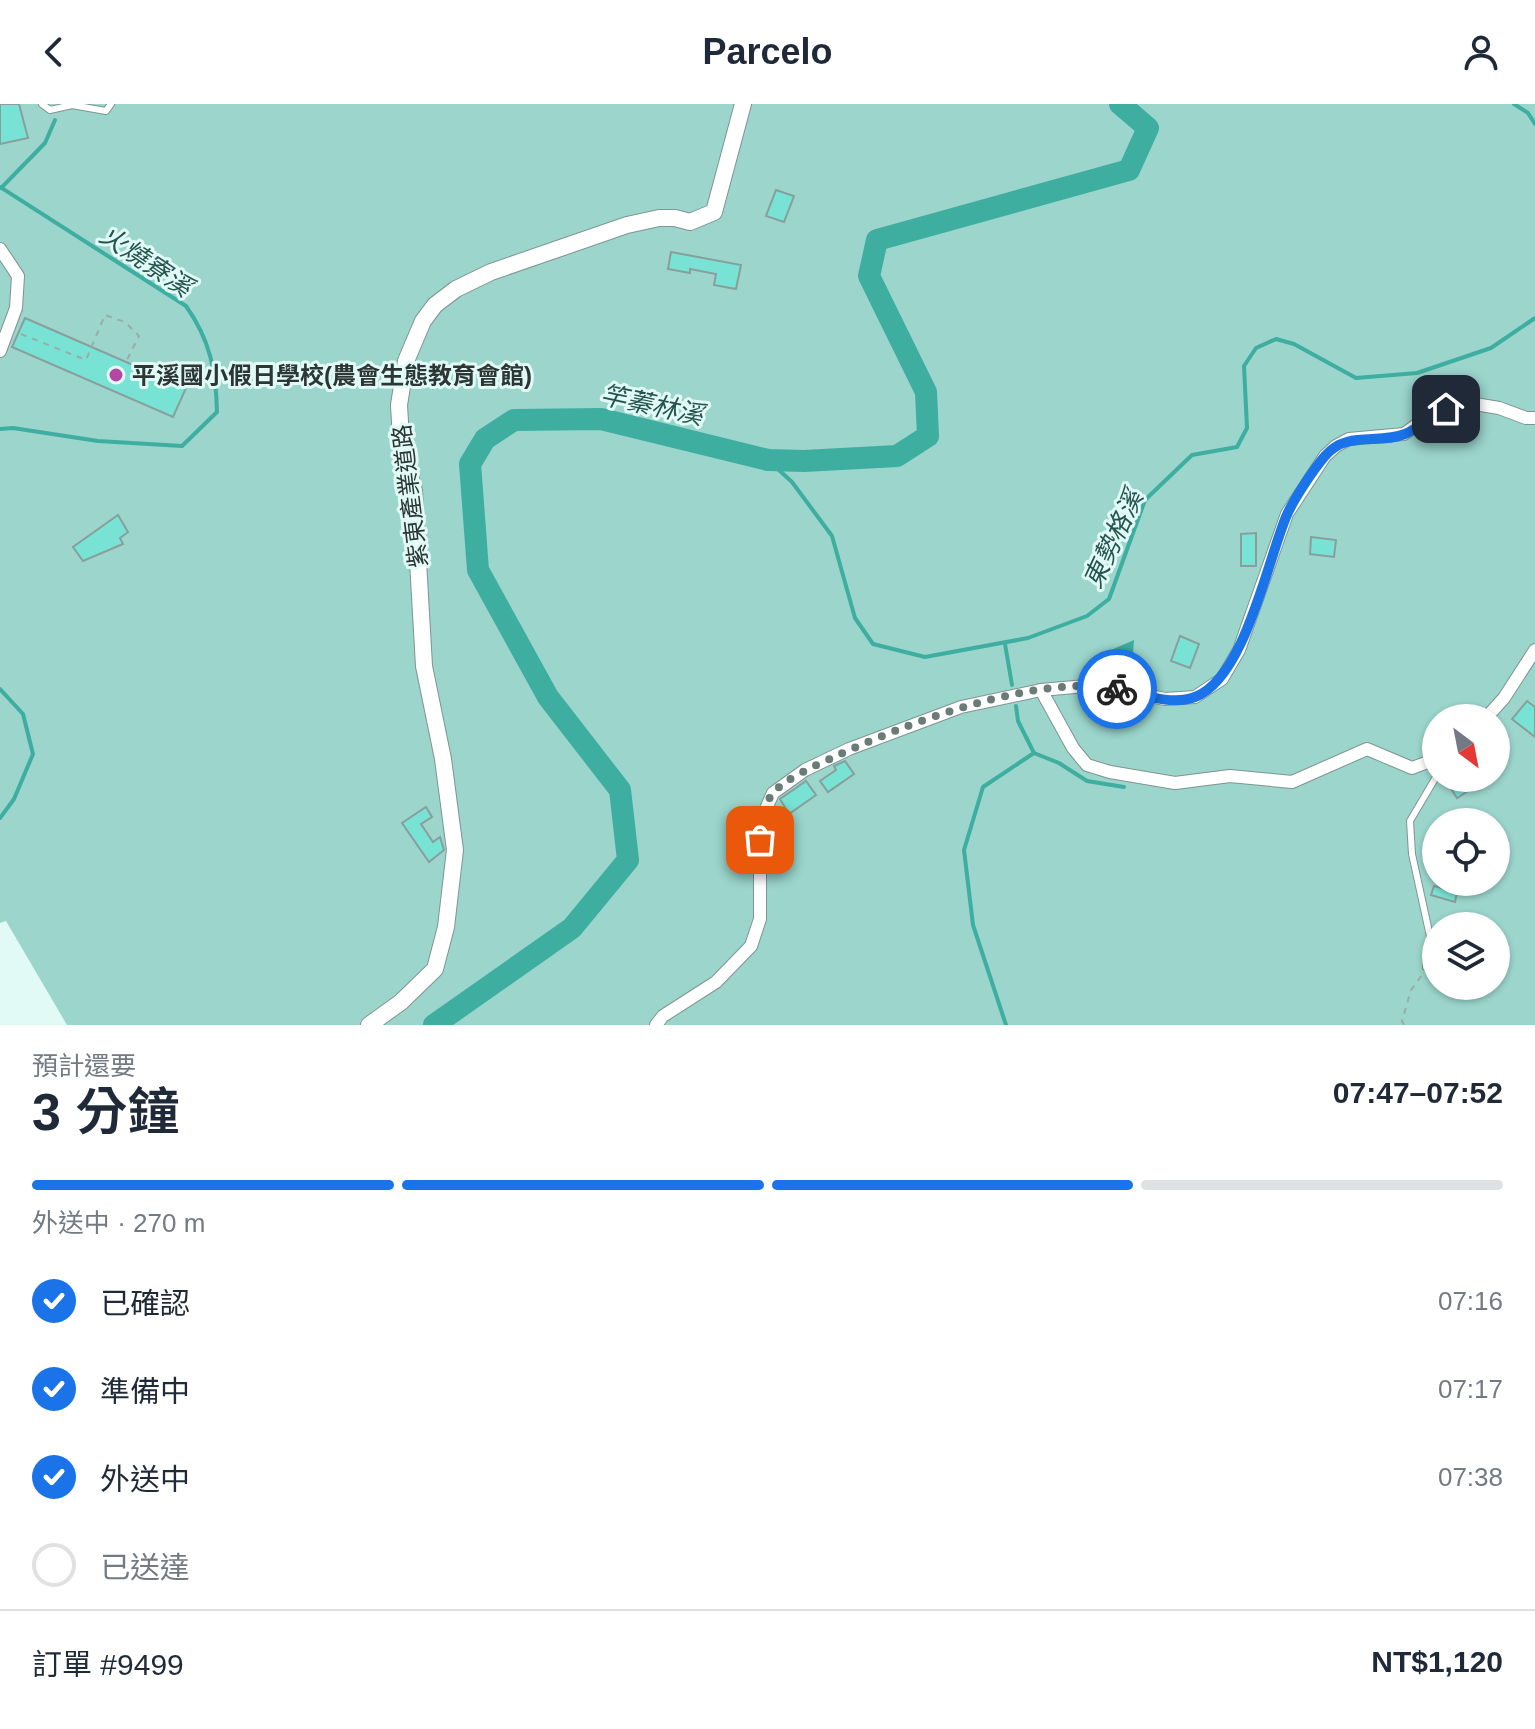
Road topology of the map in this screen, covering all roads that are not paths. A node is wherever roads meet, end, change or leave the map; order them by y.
1 (42, 104) edge
2 (111, 104) edge
3 (743, 104) edge
4 (0, 249) edge
5 (0, 351) edge
6 (1535, 418) edge
7 (1535, 650) edge
8 (1041, 690) junction
9 (1499, 704) edge
10 (1422, 764) edge
11 (1427, 792) edge
12 (1425, 912) edge
13 (369, 1025) edge
14 (656, 1025) edge

1 - 2 lane
3 - 13 street, 紫東產業道路
4 - 5 street
6 - 8 street
7 - 9 street
8 - 10 street
8 - 14 street
11 - 12 lane

